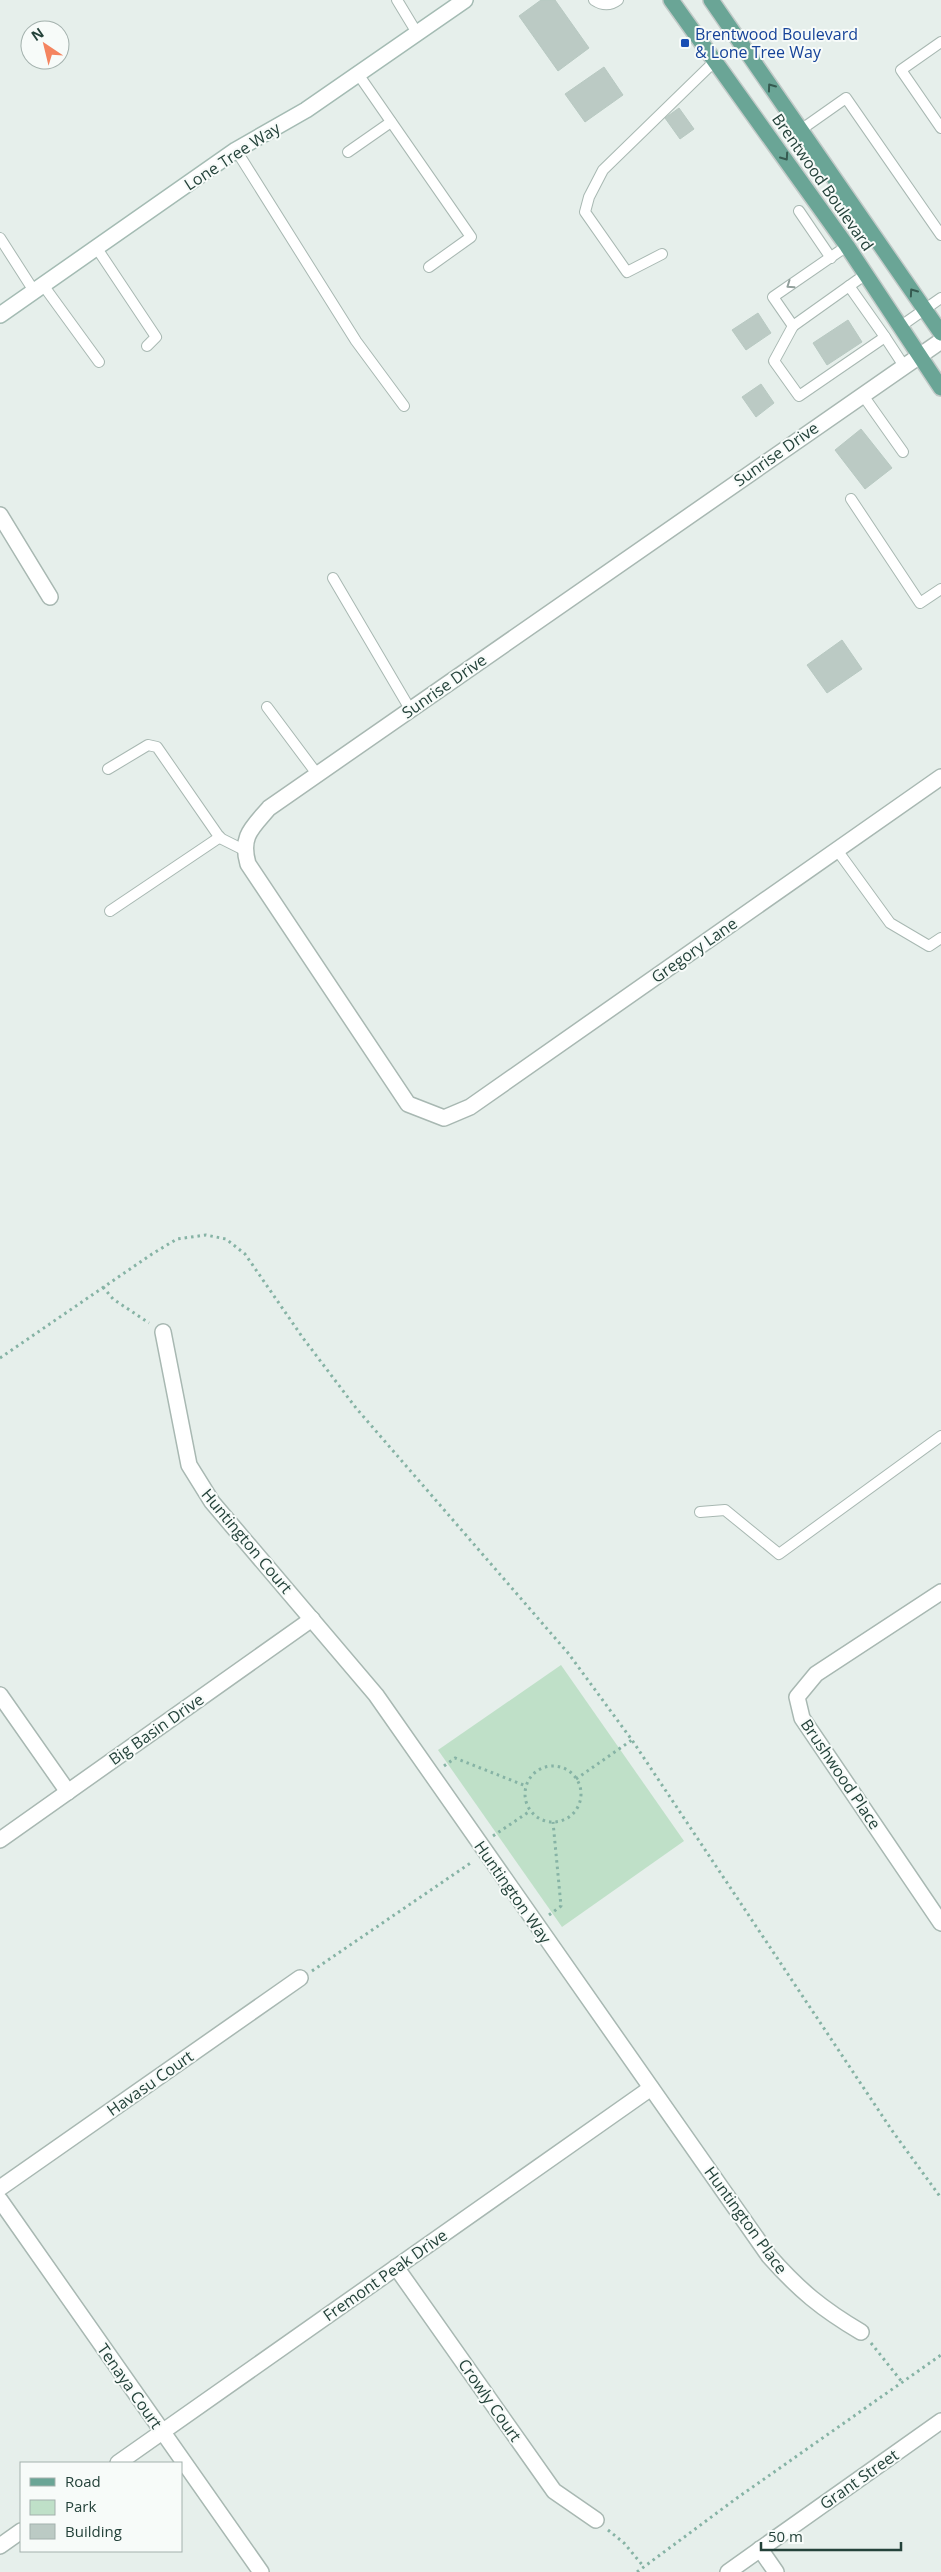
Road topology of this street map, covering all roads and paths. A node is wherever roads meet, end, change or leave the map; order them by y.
1 (397, 0) edge
2 (465, 0) edge
3 (594, 0) edge
4 (618, 0) edge
5 (671, 0) edge
6 (711, 0) edge
7 (417, 33) junction
8 (941, 42) edge
9 (715, 61) junction
10 (358, 74) junction
11 (391, 122) junction
12 (941, 128) edge
13 (802, 129) junction
14 (236, 150) junction
15 (348, 152) dead end
16 (800, 211) dead end
17 (941, 235) edge
18 (0, 238) edge
19 (847, 246) junction
20 (96, 247) junction
21 (662, 254) dead end
22 (830, 258) junction
23 (429, 266) dead end
24 (866, 274) junction
25 (849, 286) junction
26 (38, 288) junction
27 (941, 298) edge
28 (925, 309) junction
29 (0, 315) edge
30 (792, 326) junction
31 (901, 326) junction
32 (941, 333) edge
33 (885, 337) junction
34 (941, 341) edge
35 (146, 346) dead end
36 (919, 356) junction
37 (98, 362) dead end
38 (904, 366) junction
39 (941, 388) edge
40 (862, 394) junction
41 (404, 406) dead end
42 (903, 452) dead end
43 (851, 499) dead end
44 (0, 515) edge
45 (333, 578) dead end
46 (941, 589) edge
47 (50, 597) dead end
48 (267, 707) dead end
49 (410, 709) junction
50 (108, 769) dead end
51 (317, 774) junction
52 (939, 782) edge
53 (220, 837) junction
54 (244, 850) junction
55 (837, 850) junction
56 (110, 911) dead end
57 (941, 938) edge
58 (103, 1287) junction
59 (163, 1332) joint
60 (0, 1358) edge
61 (941, 1436) edge
62 (700, 1512) dead end
63 (941, 1592) edge
64 (312, 1619) junction
65 (0, 1695) edge
66 (376, 1695) joint
67 (632, 1740) junction
68 (432, 1775) junction
69 (576, 1779) junction
70 (526, 1786) junction
71 (68, 1792) junction
72 (530, 1811) junction
73 (553, 1822) junction
74 (0, 1840) edge
75 (481, 1845) junction
76 (941, 1923) edge
77 (536, 1924) junction
78 (300, 1978) joint
79 (651, 2088) junction
80 (0, 2188) edge
81 (941, 2198) edge
82 (0, 2200) edge
83 (396, 2267) junction
84 (861, 2332) joint
85 (941, 2355) edge
86 (902, 2382) junction
87 (941, 2421) edge
88 (162, 2432) junction
89 (119, 2462) edge
90 (596, 2520) joint
91 (20, 2532) edge
92 (0, 2546) edge
93 (760, 2549) junction
94 (644, 2567) junction
95 (260, 2572) edge
96 (637, 2572) edge
97 (728, 2572) edge
98 (776, 2572) edge

1 - 7 lane
2 - 7 street, Lone Tree Way
3 - 4 lane
5 - 9 main road, Brentwood Boulevard
13 -> 6 main road, Brentwood Boulevard
7 - 10 street, Lone Tree Way
8 - 12 lane
9 -> 19 main road, Brentwood Boulevard
9 - 21 lane
10 - 11 lane
10 - 14 street, Lone Tree Way
11 - 15 lane
11 - 23 lane
13 - 17 lane
28 -> 13 main road, Brentwood Boulevard
14 - 20 street, Lone Tree Way
14 - 41 lane
16 - 22 lane
18 - 26 lane
19 - 22 lane
19 - 24 main road, Brentwood Boulevard
20 - 26 street, Lone Tree Way
20 - 35 lane
22 -> 30 lane
24 - 25 lane
24 - 31 main road, Brentwood Boulevard
25 - 30 lane
25 - 33 lane
26 - 29 street, Lone Tree Way
26 - 37 lane
27 - 28 lane
28 - 31 lane
28 - 32 main road, Brentwood Boulevard
30 - 33 lane
31 - 36 main road, Brentwood Boulevard
33 - 38 lane
34 - 36 street, Sunrise Drive
36 - 38 street, Sunrise Drive
36 - 39 main road, Brentwood Boulevard
38 - 40 street, Sunrise Drive
40 - 42 lane
40 - 49 street, Sunrise Drive
43 - 46 lane
44 - 47 street
45 - 49 lane
48 - 51 lane
49 - 51 street, Sunrise Drive
50 - 53 lane
51 - 54 street, Sunrise Drive
52 - 55 street, Gregory Lane
53 - 54 lane
53 - 56 lane
54 - 55 street, Gregory Lane
55 - 57 lane
58 - 59 path
58 - 60 path
58 - 67 path
59 - 64 street, Huntington Court
61 - 62 lane
63 - 76 street, Brushwood Place
64 - 66 street, Huntington Court
64 - 71 street, Big Basin Drive
65 - 71 street
66 - 68 street, Huntington Way
67 - 69 path
67 - 81 path
68 - 70 path
68 - 75 street, Huntington Way
69 - 70 path
69 - 73 path
70 - 72 path
71 - 74 street, Big Basin Drive
72 - 73 path
72 - 75 path
73 - 77 path
75 - 77 street, Huntington Way
75 - 78 path
77 - 79 street, Huntington Way
78 - 80 street, Havasu Court
79 - 83 street, Fremont Peak Drive
79 - 84 street, Huntington Place
82 - 88 street, Tenaya Court
83 - 88 street, Fremont Peak Drive
83 - 90 street, Crowly Court
84 - 86 path
85 - 86 path
86 - 94 path
87 - 93 street, Grant Street
88 - 89 street, Fremont Peak Drive
88 - 95 street, Tenaya Court
90 - 94 path
91 - 92 street
93 - 97 street, Grant Street
93 - 98 street
94 - 96 path

